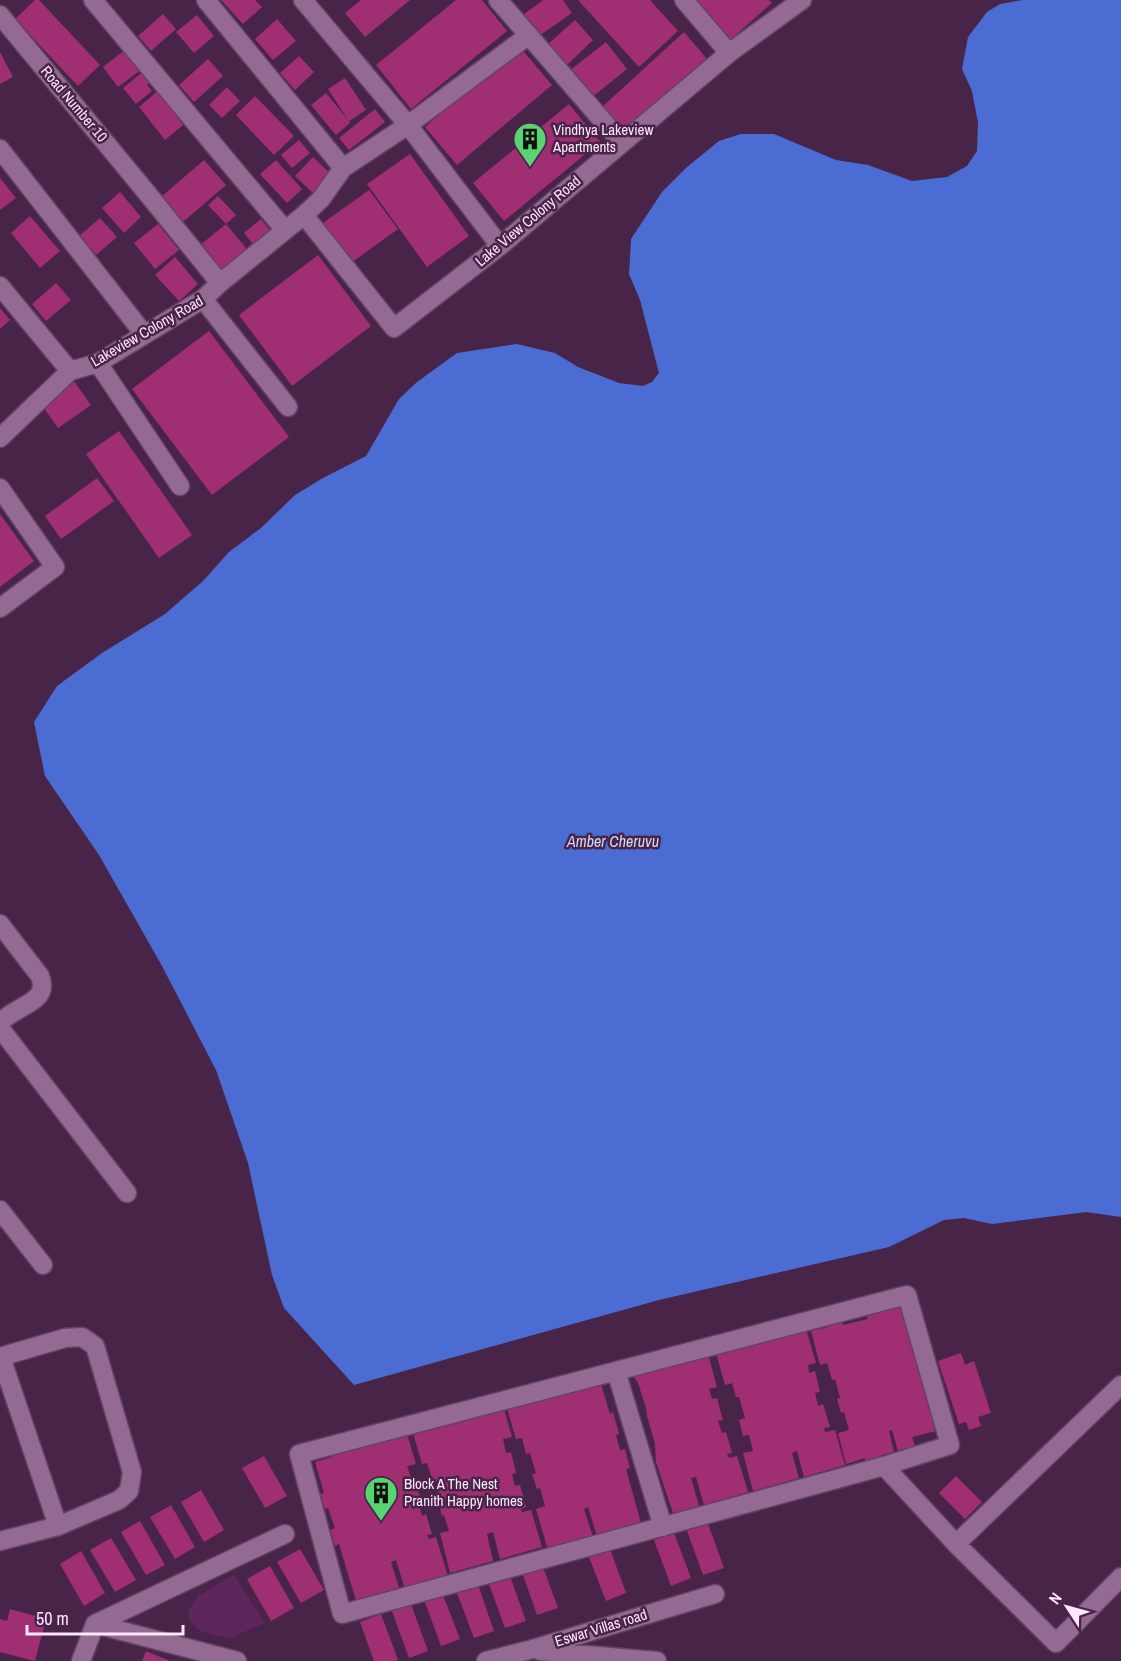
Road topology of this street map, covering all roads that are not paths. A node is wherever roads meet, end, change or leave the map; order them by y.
1 (93, 0) edge
2 (206, 0) edge
3 (303, 0) edge
4 (498, 0) edge
5 (684, 0) edge
6 (802, 0) edge
7 (0, 15) edge
8 (529, 35) junction
9 (729, 53) junction
10 (408, 125) junction
11 (622, 143) junction
12 (0, 149) edge
13 (343, 168) junction
14 (304, 214) junction
15 (285, 230) junction
16 (500, 246) junction
17 (220, 283) junction
18 (0, 286) edge
19 (203, 299) junction
20 (144, 334) junction
21 (98, 363) junction
22 (70, 371) junction
23 (288, 407) dead end
24 (0, 438) edge
25 (180, 486) dead end
26 (0, 488) edge
27 (0, 608) edge
28 (0, 924) edge
29 (0, 1022) edge
30 (0, 1028) edge
31 (127, 1193) dead end
32 (0, 1210) edge
33 (43, 1265) dead end
34 (1, 1357) edge
35 (616, 1371) junction
36 (1121, 1384) edge
37 (884, 1466) junction
38 (58, 1526) junction
39 (663, 1527) junction
40 (285, 1534) dead end
41 (0, 1541) edge
42 (956, 1544) junction
43 (1121, 1577) edge
44 (715, 1594) dead end
45 (95, 1624) junction
46 (529, 1650) junction
47 (81, 1661) edge
48 (237, 1661) edge
49 (486, 1661) edge
50 (657, 1661) edge

1 - 15 street
2 - 13 street
3 - 10 street
4 - 8 street
5 - 9 street
6 - 9 street, Lake View Colony Road
7 - 17 street, Road Number 10
8 - 10 street
8 - 11 street
9 - 11 street, Lake View Colony Road
10 - 13 street
10 - 16 street
11 - 16 street, Lake View Colony Road
12 - 20 street
13 - 14 street, Lakeview Colony Road
14 - 15 street, Lakeview Colony Road
14 - 16 street, Lake View Colony Road
15 - 17 street, Lakeview Colony Road
17 - 19 street, Lakeview Colony Road
18 - 22 street
19 - 20 street, Lakeview Colony Road
19 - 23 street
20 - 21 street, Lakeview Colony Road
21 - 22 street, Lakeview Colony Road
21 - 25 street
22 - 24 street, Lakeview Colony Road
26 - 27 street
28 - 29 street
30 - 31 street
32 - 33 street
34 - 38 street
34 - 38 street
35 - 37 street
35 - 39 street
35 - 39 street
36 - 42 street
37 - 39 street
37 - 42 street
38 - 41 street
40 - 45 street
42 - 43 street
44 - 46 street, Eswar Villas road
45 - 47 street
45 - 48 street
46 - 49 street, Eswar Villas road
46 - 50 street

